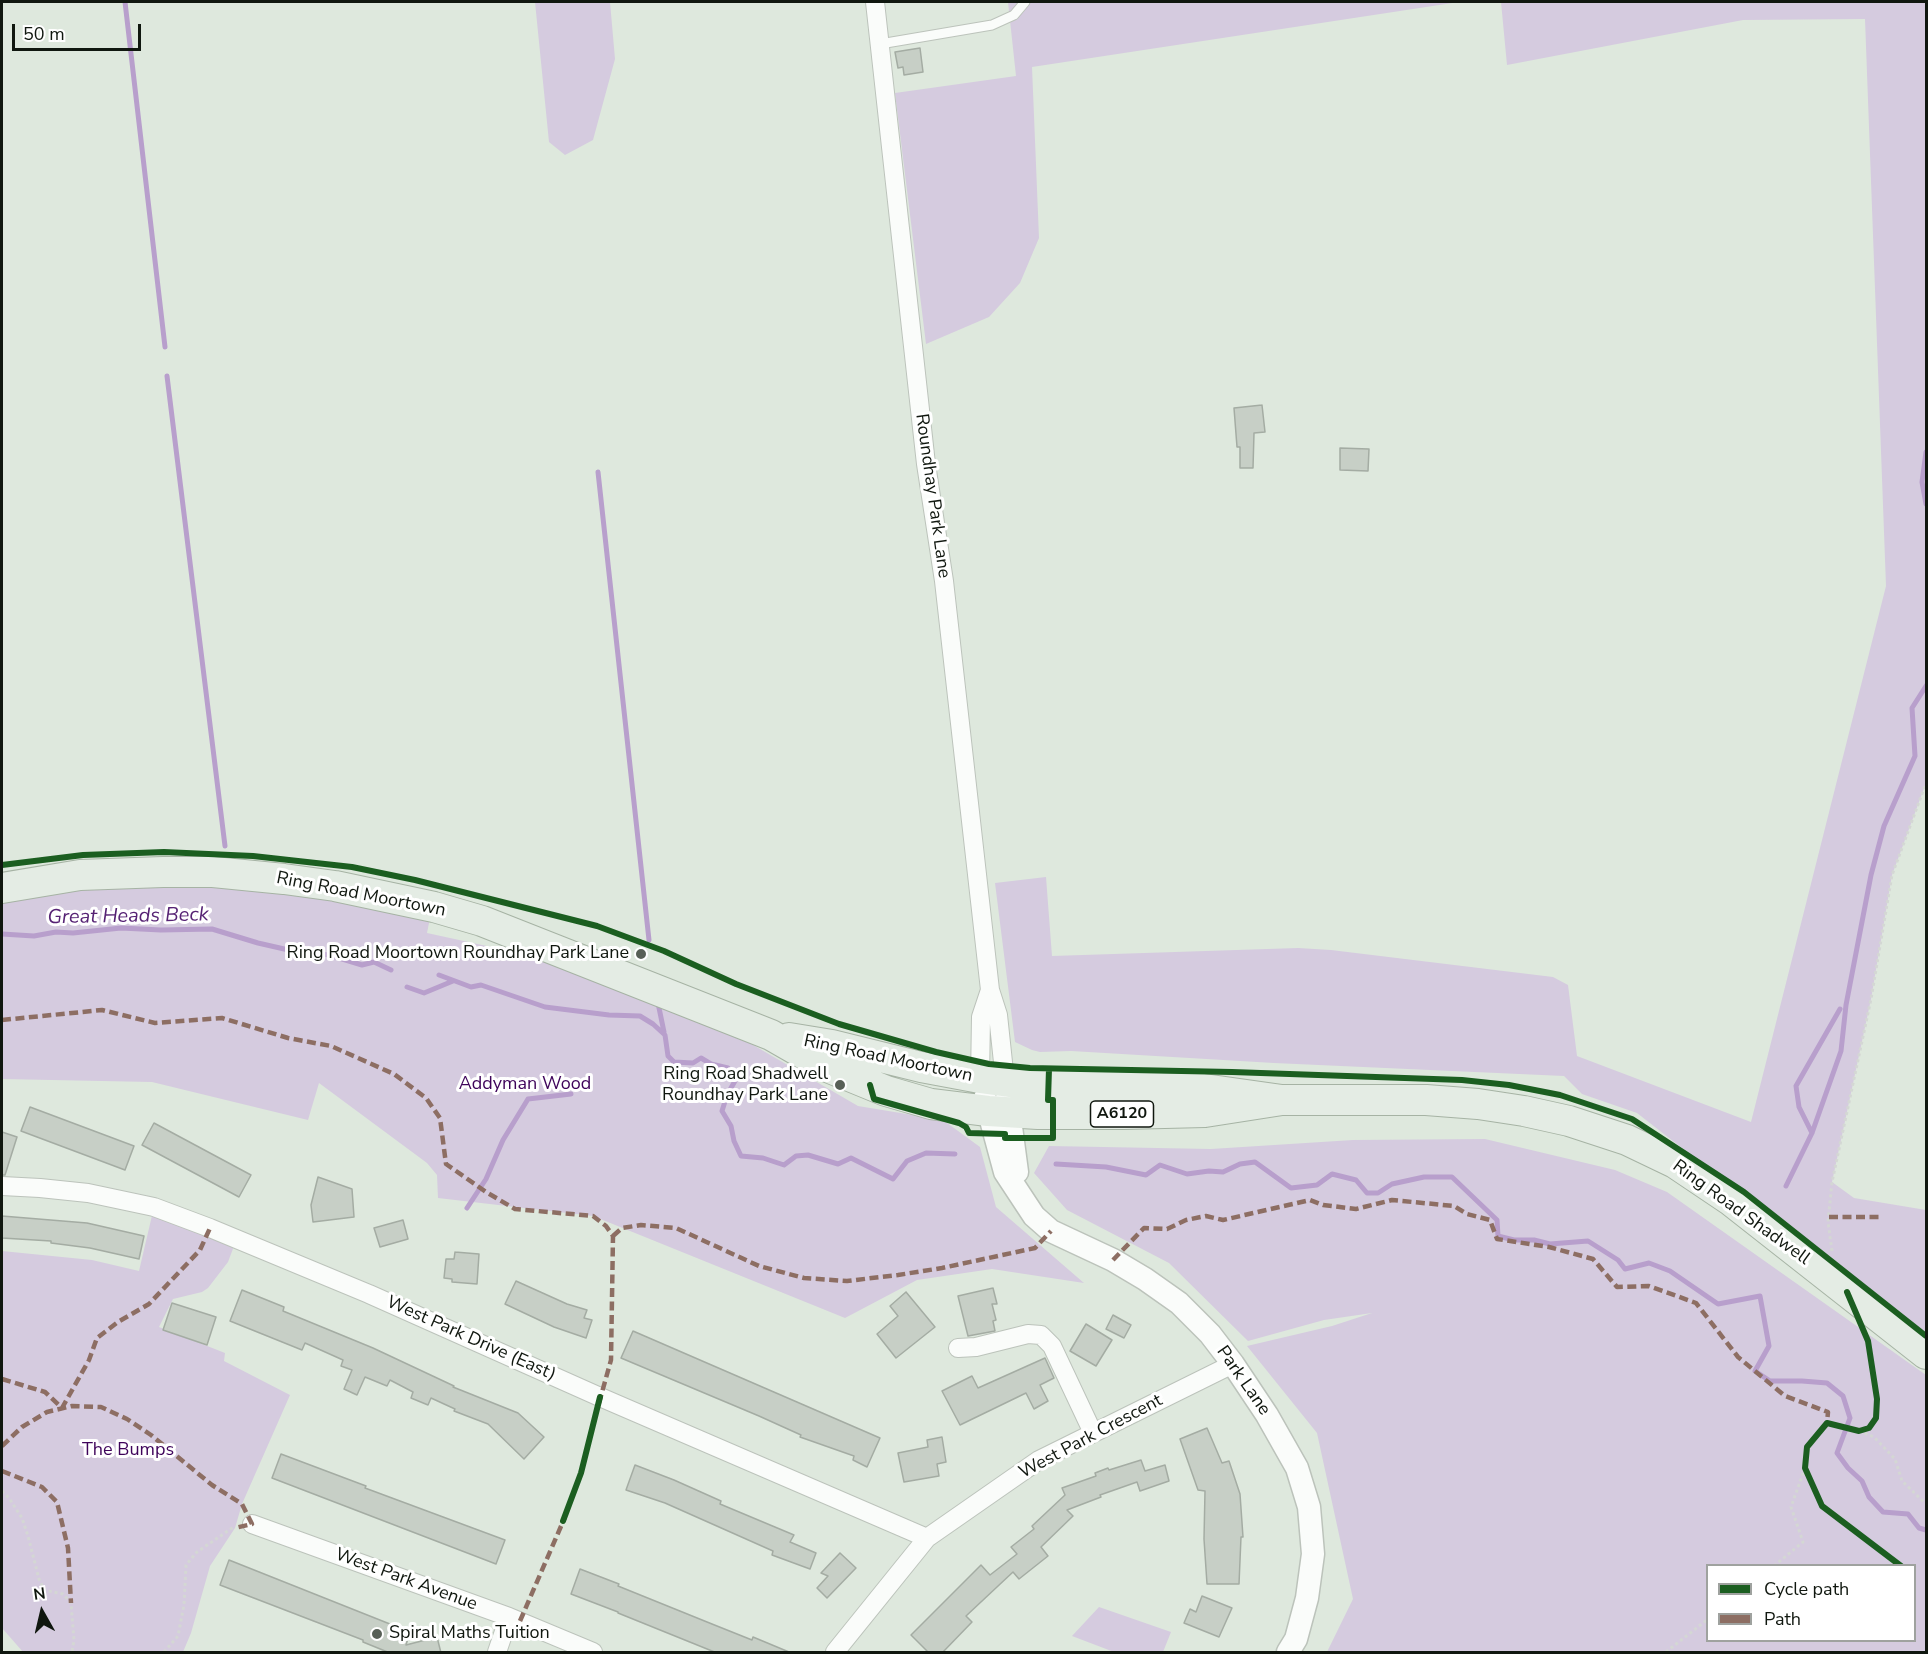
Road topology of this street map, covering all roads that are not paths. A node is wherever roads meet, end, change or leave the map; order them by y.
1 (875, 2) edge
2 (1025, 2) edge
3 (880, 44) junction
4 (2, 888) edge
5 (990, 990) junction
6 (771, 1035) junction
7 (993, 1080) junction
8 (1282, 1100) junction
9 (998, 1112) junction
10 (2, 1186) edge
11 (958, 1348) dead end
12 (1926, 1354) edge
13 (1233, 1364) junction
14 (1093, 1433) junction
15 (245, 1522) road end
16 (927, 1538) junction
17 (509, 1617) junction
18 (497, 1653) edge
19 (593, 1653) edge
20 (835, 1653) edge
21 (1288, 1653) edge

1 - 3 street, Roundhay Park Lane
2 - 3 lane
3 - 5 street, Roundhay Park Lane
4 - 6 highway, Ring Road Moortown / A6120
5 - 7 street, Roundhay Park Lane
5 - 7 street, Roundhay Park Lane
6 - 7 highway, Ring Road Moortown / A6120
6 - 9 highway, Ring Road Moortown / A6120
7 - 8 highway, Ring Road Shadwell / A6120
7 - 9 street, Park Lane
8 - 9 highway, Ring Road Shadwell / A6120
8 - 12 highway, Ring Road Shadwell / A6120
9 - 13 street, Park Lane
10 - 16 street, West Park Drive (East)
11 - 14 street
13 - 14 street, West Park Crescent
13 - 21 street, Park Lane
14 - 16 street, West Park Crescent
15 - 17 street, West Park Avenue
16 - 20 street, West Park Crescent
17 - 18 street
17 - 19 street, West Park Avenue

